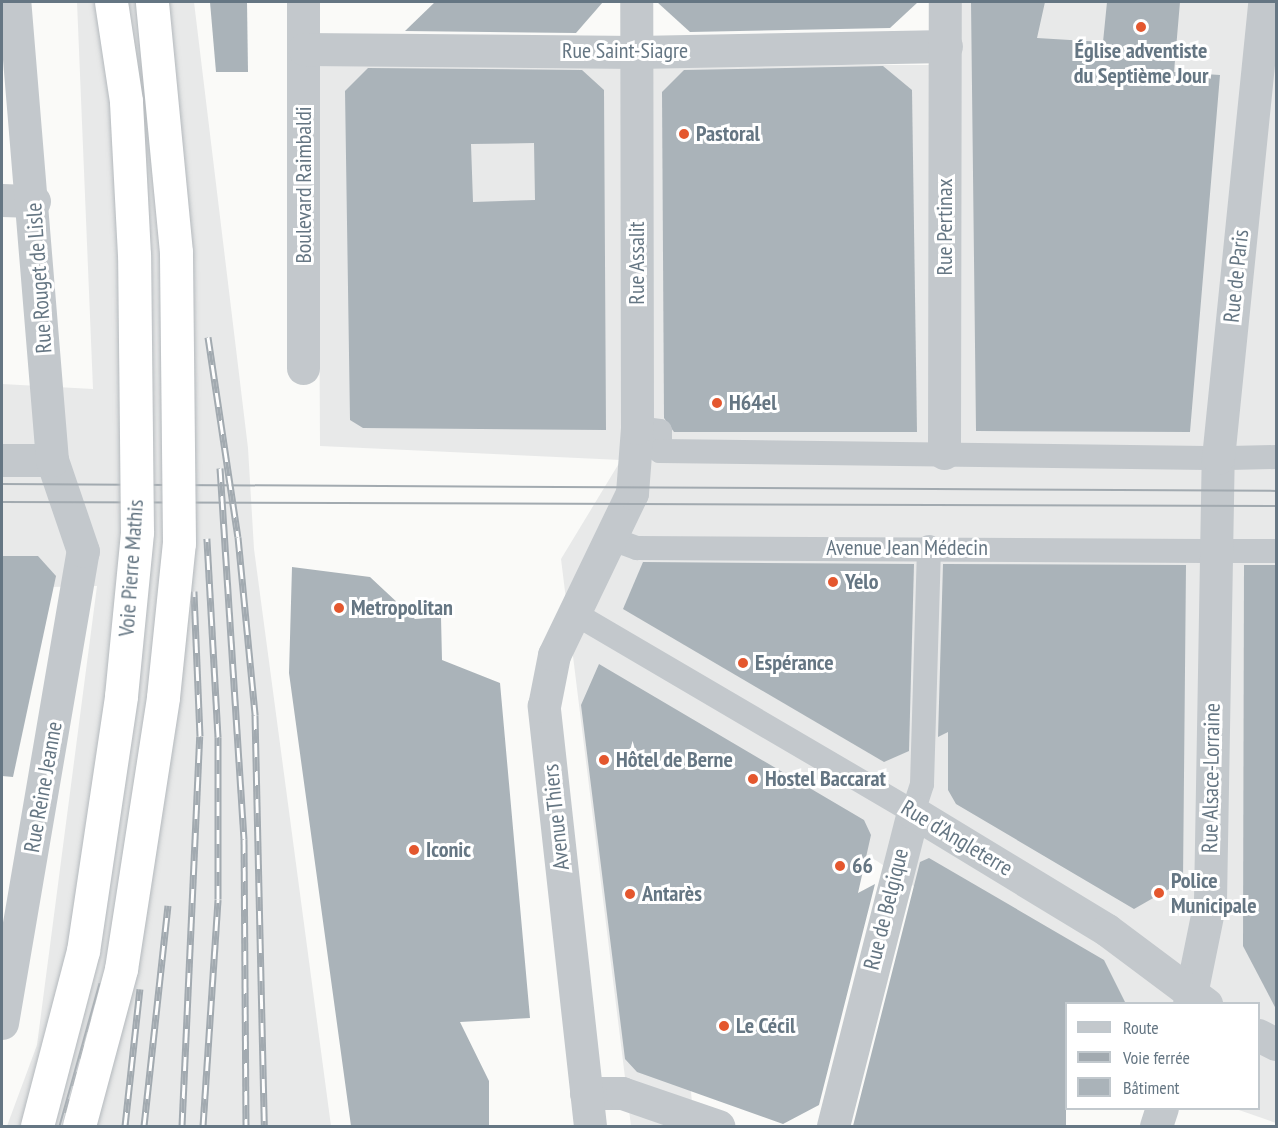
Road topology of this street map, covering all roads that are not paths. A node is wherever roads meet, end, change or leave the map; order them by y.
1 (14, 2) edge
2 (111, 2) edge
3 (152, 2) edge
4 (303, 2) edge
5 (636, 2) edge
6 (945, 2) edge
7 (1264, 2) edge
8 (946, 46) junction
9 (304, 49) junction
10 (636, 52) junction
11 (2, 201) edge
12 (34, 201) junction
13 (303, 368) dead end
14 (637, 428) junction
15 (944, 453) junction
16 (1276, 457) edge
17 (2, 460) edge
18 (52, 460) junction
19 (617, 531) junction
20 (929, 547) junction
21 (83, 551) joint
22 (1214, 551) junction
23 (1276, 551) edge
24 (574, 614) junction
25 (913, 812) junction
26 (1195, 1000) edge
27 (2, 1023) edge
28 (1260, 1036) edge
29 (1276, 1044) edge
30 (586, 1093) junction
31 (1160, 1110) edge
32 (37, 1126) edge
33 (79, 1126) edge
34 (590, 1126) edge
35 (718, 1126) edge
36 (833, 1126) edge
37 (1156, 1126) edge

1 - 12 street, Rue Rouget de Lisle
2 - 32 highway, Voie Pierre Mathis, bridge
3 - 33 highway, Voie Pierre Mathis, bridge
4 - 9 street, Boulevard Raimbaldi
5 - 10 street, Rue Assalit
6 - 8 street, Rue Pertinax
7 - 22 street, Rue de Paris
8 - 10 street, Rue Saint-Siagre
8 - 15 street, Rue Pertinax
9 - 10 street, Rue Saint-Siagre
9 - 13 street, Boulevard Raimbaldi
10 - 14 street, Rue Assalit
11 - 12 street
12 - 18 street, Rue Rouget de Lisle
14 - 15 street
14 - 19 street, Rue Assalit
15 - 16 street
17 - 18 street
18 - 21 street, Rue Rouget de Lisle
19 - 20 street, Avenue Jean Médecin
19 - 24 street, Avenue Thiers
20 - 22 street, Avenue Jean Médecin
20 - 25 street, Rue de Belgique
21 - 27 street, Rue Reine Jeanne
22 - 23 street, Avenue Jean Médecin
22 - 26 street, Rue Alsace-Lorraine
24 - 25 street, Rue d'Angleterre
24 - 30 street, Avenue Thiers
25 - 26 street, Rue d'Angleterre
25 - 36 street, Rue de Belgique
28 - 29 street
30 - 34 street, Avenue Thiers
30 - 35 street
31 - 37 street

